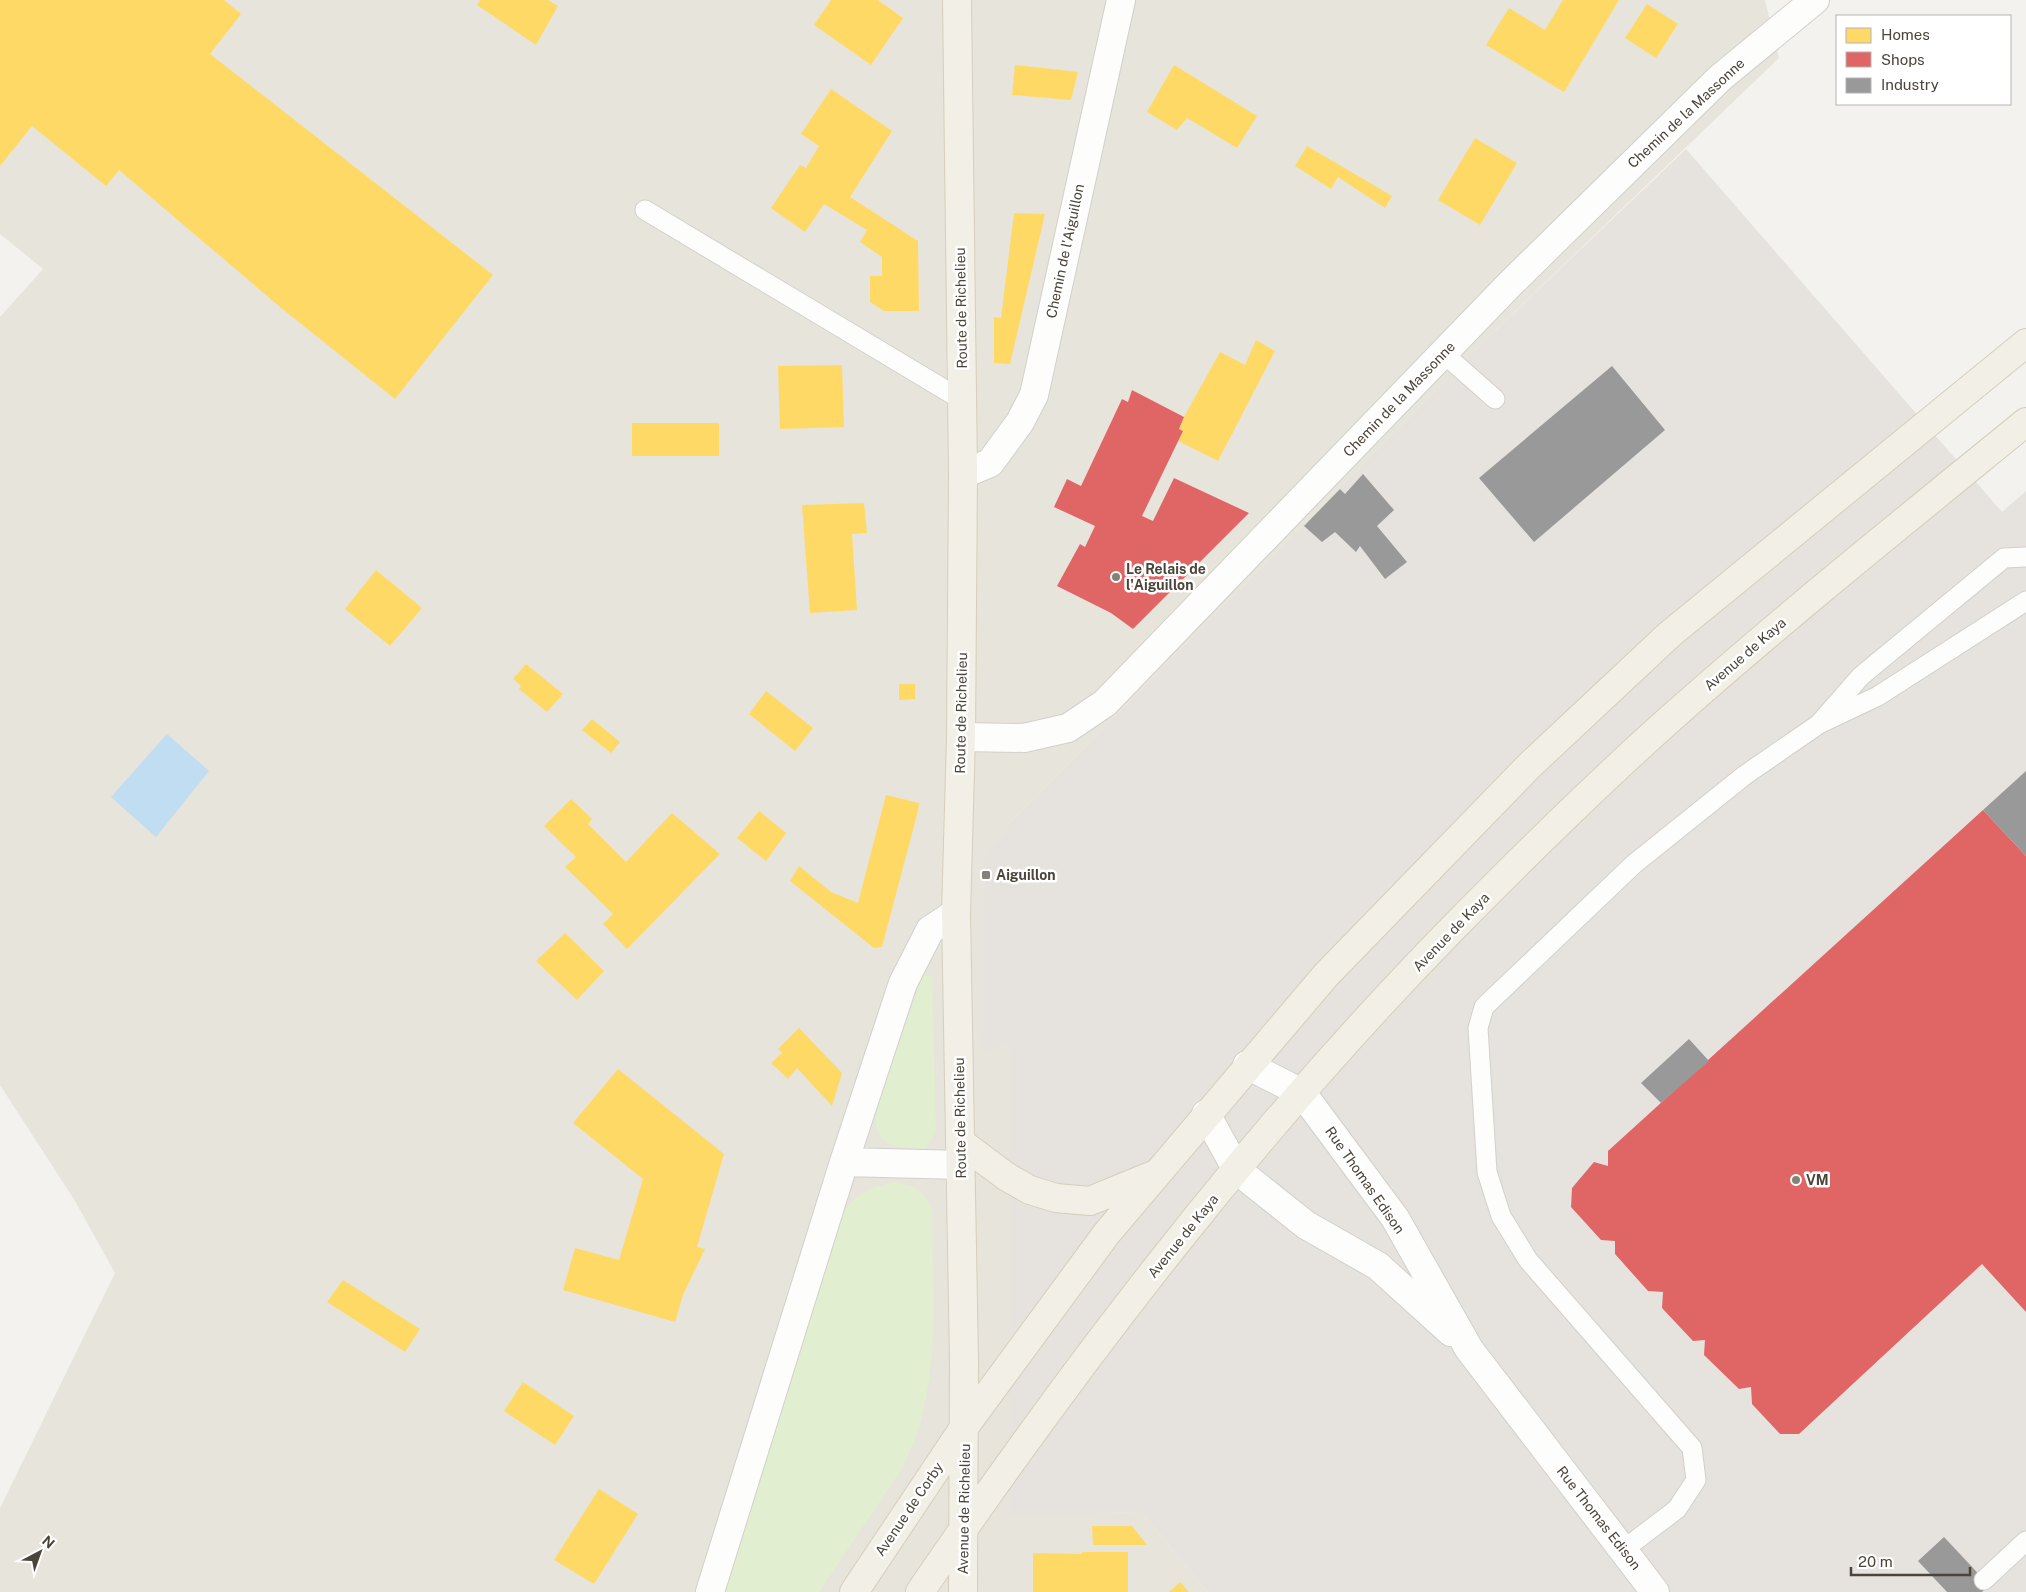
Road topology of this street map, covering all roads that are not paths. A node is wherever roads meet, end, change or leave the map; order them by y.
1 (957, 0) edge
2 (1121, 0) edge
3 (1815, 0) edge
4 (645, 210) dead end
5 (2026, 343) edge
6 (1443, 353) junction
7 (1495, 399) dead end
8 (962, 400) junction
9 (2026, 422) edge
10 (963, 474) junction
11 (2026, 557) edge
12 (2026, 601) edge
13 (1819, 724) junction
14 (961, 736) junction
15 (956, 913) junction
16 (1248, 1065) junction
17 (1302, 1093) junction
18 (1206, 1114) junction
19 (961, 1153) junction
20 (844, 1162) junction
21 (1237, 1170) junction
22 (1157, 1173) junction
23 (1469, 1349) junction
24 (965, 1426) junction
25 (964, 1528) junction
26 (2026, 1541) edge
27 (1623, 1550) junction
28 (1984, 1580) dead end
29 (710, 1592) edge
30 (854, 1592) edge
31 (920, 1592) edge
32 (963, 1592) edge
33 (1655, 1592) edge

1 - 8 main road, Route de Richelieu
2 - 10 street, Chemin de l'Aiguillon
3 - 6 street, Chemin de la Massonne
4 - 8 lane
5 - 16 main road
6 - 7 lane
6 - 14 street, Chemin de la Massonne
8 - 10 main road, Route de Richelieu
9 - 17 main road, Avenue de Kaya
10 - 14 main road, Route de Richelieu
11 - 13 lane
12 - 13 lane
13 - 27 lane
14 - 15 main road, Route de Richelieu
15 - 19 main road, Route de Richelieu
15 - 20 street
16 - 17 street, Rue Thomas Edison
16 - 18 main road
17 - 21 main road, Avenue de Kaya
17 - 23 street, Rue Thomas Edison
18 - 21 street, Rue Thomas Edison
18 - 22 main road
19 - 20 street
19 - 22 main road
19 - 24 main road, Route de Richelieu
20 - 29 street
21 - 23 street, Rue Thomas Edison
21 - 25 main road, Avenue de Kaya
22 - 24 main road
23 - 27 street, Rue Thomas Edison
24 - 25 main road, Avenue de Richelieu
24 - 30 main road, Avenue de Corby
25 - 31 main road
25 - 32 main road, Avenue de Richelieu
26 - 28 lane
27 - 33 street, Rue Thomas Edison

